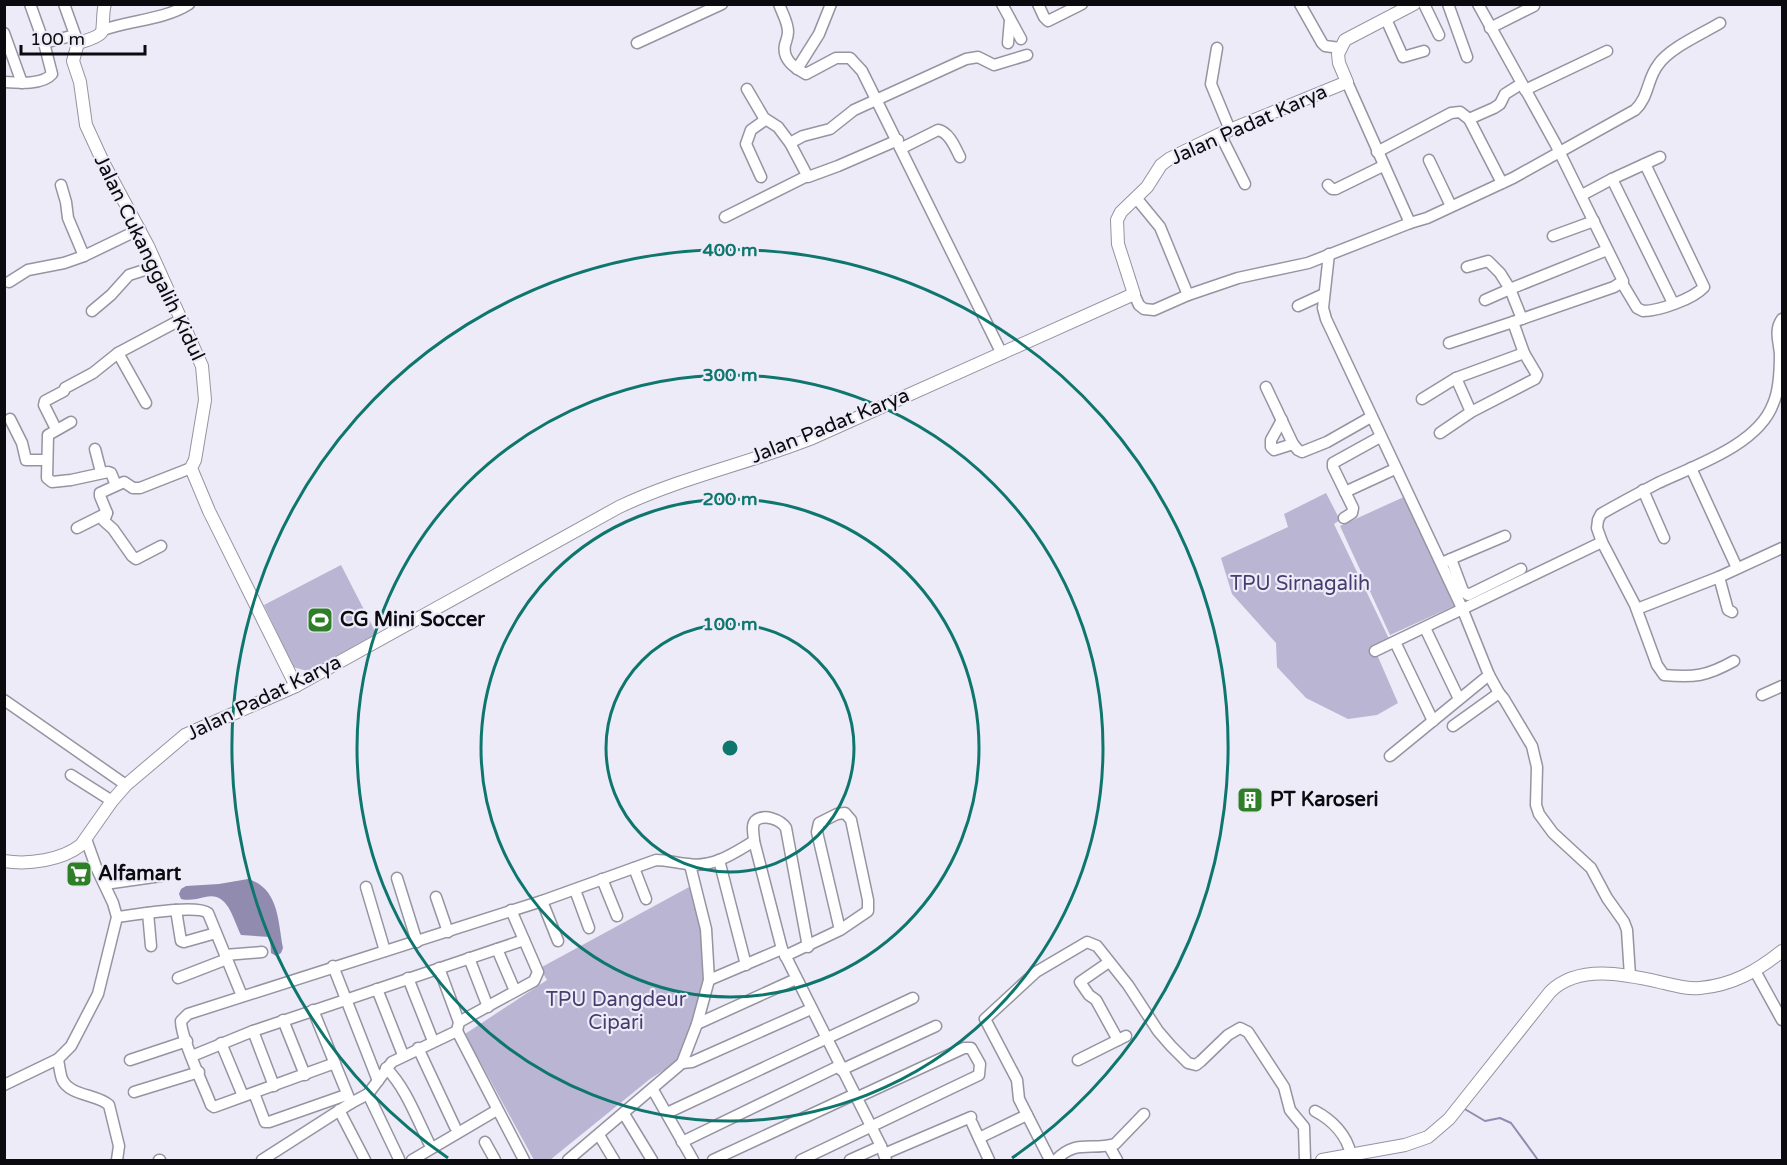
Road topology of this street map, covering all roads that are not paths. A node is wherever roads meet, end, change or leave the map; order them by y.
1 (30, 4) edge
2 (64, 4) edge
3 (105, 4) edge
4 (189, 4) edge
5 (722, 4) edge
6 (779, 4) edge
7 (831, 4) edge
8 (1002, 4) edge
9 (1038, 4) edge
10 (1300, 4) edge
11 (1414, 4) edge
12 (1424, 4) edge
13 (1448, 4) edge
14 (1478, 4) edge
15 (1080, 5) edge
16 (1534, 6) dead end
17 (176, 8) edge
18 (706, 8) edge
19 (1386, 19) junction
20 (1010, 20) junction
21 (1720, 23) dead end
22 (1490, 28) junction
23 (103, 30) junction
24 (4, 33) edge
25 (1439, 35) dead end
26 (76, 39) junction
27 (1021, 39) dead end
28 (44, 43) junction
29 (637, 43) dead end
30 (1008, 43) dead end
31 (1217, 48) dead end
32 (1340, 48) junction
33 (1424, 51) dead end
34 (1607, 51) dead end
35 (1027, 55) dead end
36 (1467, 57) dead end
37 (797, 69) junction
38 (4, 82) edge
39 (1347, 82) junction
40 (22, 83) junction
41 (1523, 87) junction
42 (747, 89) dead end
43 (877, 100) junction
44 (1469, 119) junction
45 (765, 120) junction
46 (1225, 132) junction
47 (790, 143) junction
48 (900, 144) junction
49 (1377, 152) junction
50 (1560, 153) junction
51 (960, 157) dead end
52 (1660, 157) dead end
53 (1429, 160) dead end
54 (1646, 164) junction
55 (1383, 166) junction
56 (807, 176) junction
57 (761, 177) dead end
58 (1612, 179) junction
59 (1502, 183) junction
60 (1245, 184) dead end
61 (61, 185) dead end
62 (1328, 185) dead end
63 (1582, 195) junction
64 (1137, 199) junction
65 (1451, 206) junction
66 (724, 217) dead end
67 (1594, 221) junction
68 (1410, 223) junction
69 (140, 229) junction
70 (1553, 236) dead end
71 (1607, 250) junction
72 (1329, 254) junction
73 (84, 256) junction
74 (157, 266) junction
75 (1467, 267) dead end
76 (9, 282) dead end
77 (1622, 283) junction
78 (1510, 289) junction
79 (1134, 294) junction
80 (1324, 294) junction
81 (1188, 296) junction
82 (1485, 300) dead end
83 (1673, 303) junction
84 (1298, 306) dead end
85 (92, 311) dead end
86 (182, 319) junction
87 (1782, 319) edge
88 (1518, 320) junction
89 (1449, 343) dead end
90 (118, 353) junction
91 (1524, 353) junction
92 (1002, 354) junction
93 (1456, 378) junction
94 (1266, 387) dead end
95 (1422, 399) dead end
96 (146, 403) dead end
97 (1471, 412) junction
98 (1371, 417) junction
99 (10, 419) dead end
100 (1282, 420) junction
101 (70, 422) dead end
102 (56, 429) junction
103 (1440, 433) dead end
104 (1380, 437) junction
105 (1293, 444) junction
106 (95, 448) dead end
107 (47, 460) junction
108 (191, 468) junction
109 (1691, 468) junction
110 (1395, 469) junction
111 (101, 472) junction
112 (116, 485) junction
113 (1643, 490) junction
114 (1345, 492) junction
115 (107, 513) junction
116 (1344, 518) dead end
117 (77, 528) dead end
118 (1505, 536) dead end
119 (1664, 538) dead end
120 (1602, 542) junction
121 (161, 546) dead end
122 (1782, 548) edge
123 (1446, 562) junction
124 (1737, 568) junction
125 (1521, 569) dead end
126 (1719, 576) junction
127 (1462, 608) junction
128 (1636, 609) junction
129 (1732, 612) dead end
130 (1425, 628) junction
131 (1395, 642) junction
132 (1375, 651) dead end
133 (1734, 661) dead end
134 (1489, 675) junction
135 (296, 686) junction
136 (1782, 686) edge
137 (1499, 693) junction
138 (1762, 695) dead end
139 (1459, 699) junction
140 (4, 700) edge
141 (1433, 721) junction
142 (1453, 726) dead end
143 (1390, 756) dead end
144 (71, 775) dead end
145 (126, 785) junction
146 (112, 801) junction
147 (86, 839) junction
148 (754, 841) junction
149 (719, 860) junction
150 (4, 861) edge
151 (690, 865) junction
152 (634, 868) junction
153 (161, 876) dead end
154 (397, 878) dead end
155 (602, 879) junction
156 (105, 884) junction
157 (366, 887) dead end
158 (575, 890) junction
159 (436, 897) dead end
160 (646, 898) dead end
161 (542, 901) junction
162 (176, 910) junction
163 (511, 910) junction
164 (148, 914) junction
165 (617, 916) dead end
166 (117, 917) junction
167 (589, 928) dead end
168 (840, 930) junction
169 (448, 932) junction
170 (216, 933) junction
171 (524, 940) junction
172 (558, 941) dead end
173 (417, 942) junction
174 (151, 946) dead end
175 (808, 947) junction
176 (497, 949) junction
177 (386, 951) junction
178 (1782, 951) edge
179 (262, 952) dead end
180 (784, 952) junction
181 (226, 957) junction
182 (469, 958) junction
183 (1109, 962) junction
184 (746, 965) junction
185 (333, 966) junction
186 (439, 968) junction
187 (1755, 971) junction
188 (1630, 976) junction
189 (178, 978) dead end
190 (408, 978) junction
191 (796, 979) junction
192 (709, 980) junction
193 (377, 989) junction
194 (515, 991) junction
195 (242, 996) junction
196 (914, 998) dead end
197 (344, 999) junction
198 (488, 1007) junction
199 (313, 1010) junction
200 (811, 1010) junction
201 (283, 1020) junction
202 (1782, 1020) edge
203 (697, 1024) junction
204 (458, 1026) junction
205 (936, 1026) dead end
206 (253, 1031) junction
207 (826, 1039) junction
208 (187, 1041) junction
209 (433, 1041) junction
210 (221, 1043) junction
211 (418, 1048) junction
212 (403, 1055) junction
213 (192, 1056) junction
214 (58, 1059) junction
215 (130, 1060) dead end
216 (1078, 1060) dead end
217 (682, 1063) junction
218 (335, 1064) junction
219 (386, 1068) junction
220 (840, 1068) junction
221 (199, 1072) junction
222 (305, 1075) junction
223 (378, 1081) junction
224 (4, 1085) edge
225 (274, 1086) junction
226 (653, 1090) junction
227 (134, 1092) dead end
228 (368, 1094) junction
229 (248, 1095) junction
230 (855, 1096) junction
231 (349, 1099) junction
232 (339, 1110) junction
233 (497, 1110) junction
234 (1315, 1111) dead end
235 (667, 1113) junction
236 (624, 1114) junction
237 (1144, 1114) dead end
238 (1027, 1116) junction
239 (871, 1126) junction
240 (455, 1127) dead end
241 (599, 1135) junction
242 (979, 1138) junction
243 (682, 1142) junction
244 (429, 1143) dead end
245 (484, 1143) dead end
246 (1109, 1146) junction
247 (883, 1154) edge
248 (1345, 1157) edge
249 (399, 1158) dead end
250 (267, 1159) edge
251 (571, 1159) edge
252 (117, 1160) edge
253 (365, 1161) edge
254 (412, 1161) edge
255 (495, 1161) edge
256 (524, 1161) edge
257 (614, 1161) edge
258 (652, 1161) edge
259 (693, 1161) edge
260 (713, 1161) edge
261 (801, 1161) edge
262 (850, 1161) edge
263 (989, 1161) edge
264 (1050, 1161) edge
265 (1056, 1161) edge
266 (1117, 1161) edge
267 (1305, 1161) edge
268 (1322, 1161) edge

1 - 28 street
2 - 26 street
3 - 23 street
4 - 17 street
5 - 18 street
6 - 37 street
7 - 37 street
8 - 20 street
9 - 15 street
10 - 32 street
11 - 19 street
12 - 25 street
13 - 36 street
14 - 22 street
16 - 22 street
17 - 23 street
18 - 29 street
19 - 32 street
19 - 33 street
20 - 27 street
20 - 30 street
21 - 50 street
22 - 41 street
23 - 26 street
24 - 40 street
26 - 28 street
26 - 69 street, Jalan Cukanggalih Kidul
28 - 40 street
31 - 46 street
32 - 39 street, Jalan Padat Karya
34 - 41 street
35 - 43 street
37 - 43 street
38 - 40 street
39 - 46 street, Jalan Padat Karya
39 - 49 street
41 - 44 street
41 - 50 street
42 - 45 street
43 - 47 street
43 - 48 street
44 - 49 street
44 - 59 street
45 - 47 street
45 - 57 street
46 - 60 street
46 - 64 street, Jalan Padat Karya
47 - 56 street
48 - 51 street
48 - 56 street
48 - 92 street
49 - 55 street
50 - 59 street
50 - 63 street
52 - 54 street
53 - 65 street
54 - 58 street
54 - 83 street
55 - 62 street
55 - 68 street
56 - 66 street
58 - 63 street
58 - 83 street
59 - 65 street
61 - 73 street
63 - 67 street
64 - 79 street, Jalan Padat Karya
64 - 81 street
65 - 68 street
67 - 70 street
67 - 71 street
68 - 72 street
69 - 73 street
69 - 74 street, Jalan Cukanggalih Kidul
71 - 77 street
71 - 78 street
72 - 80 street
72 - 81 street
73 - 76 street
74 - 85 street
74 - 86 street, Jalan Cukanggalih Kidul
75 - 78 street
77 - 83 street
77 - 88 street
78 - 82 street
78 - 88 street
79 - 81 street
79 - 92 street, Jalan Padat Karya
80 - 84 street
80 - 98 street
86 - 90 street
86 - 108 street, Jalan Cukanggalih Kidul
87 - 109 street
88 - 89 street
88 - 91 street
90 - 96 street
90 - 102 street
91 - 93 street
91 - 97 street
92 - 135 street, Jalan Padat Karya
93 - 95 street
93 - 97 street
94 - 100 street
97 - 103 street
98 - 104 street
98 - 105 street
99 - 107 street
100 - 105 street
100 - 105 street
101 - 102 street
102 - 107 street
104 - 110 street
104 - 114 street
106 - 111 street
107 - 111 street
108 - 112 street
108 - 135 street
109 - 113 street
109 - 124 street
110 - 114 street
110 - 123 street
111 - 112 street
112 - 115 street
113 - 119 street
113 - 120 street
114 - 116 street
115 - 117 street
115 - 121 street
118 - 123 street
120 - 127 street
120 - 128 street
122 - 124 street
123 - 125 street
123 - 127 street
124 - 126 street
126 - 128 street
126 - 129 street
127 - 130 street
127 - 134 street
128 - 133 street
130 - 131 street
130 - 139 street
131 - 132 street
131 - 141 street
134 - 137 street
134 - 139 street
135 - 145 street, Jalan Padat Karya
136 - 138 street
137 - 142 street
137 - 188 street
139 - 141 street
140 - 145 street
141 - 143 street
144 - 146 street
145 - 146 street, Jalan Padat Karya
146 - 147 street, Jalan Padat Karya
147 - 150 street, Jalan Padat Karya
147 - 156 street
148 - 149 street
148 - 175 street
148 - 180 street
149 - 151 street
149 - 184 street
151 - 152 street
151 - 192 street
152 - 155 street
152 - 160 street
153 - 156 street
154 - 173 street
155 - 158 street
155 - 165 street
156 - 166 street
157 - 177 street
158 - 161 street
158 - 167 street
159 - 169 street
161 - 163 street
161 - 172 street
162 - 164 street
162 - 170 street
162 - 170 street
163 - 169 street
163 - 171 street
164 - 166 street
164 - 174 street
166 - 214 street
168 - 168 street
168 - 175 street
169 - 173 street
170 - 181 street
171 - 176 street
171 - 194 street
173 - 177 street
175 - 180 street
176 - 182 street
176 - 194 street
177 - 185 street
178 - 187 street
179 - 181 street
180 - 184 street
180 - 191 street
181 - 189 street
181 - 195 street
182 - 186 street
182 - 198 street
183 - 216 street
183 - 238 street
183 - 267 street
184 - 192 street
185 - 195 street
185 - 197 street
186 - 190 street
186 - 204 street
187 - 188 street
187 - 202 street
188 - 248 street
190 - 193 street
190 - 209 street
191 - 200 street
191 - 203 street
192 - 203 street
193 - 197 street
193 - 212 street
194 - 198 street
195 - 208 street
196 - 207 street
197 - 199 street
197 - 223 street
198 - 204 street
199 - 201 street
199 - 218 street
200 - 207 street
200 - 217 street
201 - 206 street
201 - 222 street
203 - 217 street
204 - 209 street
204 - 233 street
205 - 220 street
206 - 210 street
206 - 225 street
207 - 220 street
207 - 235 street
208 - 213 street
208 - 215 street
209 - 211 street
210 - 213 street
210 - 229 street
211 - 212 street
211 - 240 street
212 - 219 street
213 - 221 street
214 - 224 street
214 - 252 street
217 - 226 street
218 - 222 street
218 - 231 street
219 - 223 street
219 - 244 street
220 - 230 street
220 - 243 street
221 - 227 street
221 - 229 street
222 - 225 street
223 - 228 street
225 - 229 street
226 - 235 street
226 - 236 street
228 - 231 street
228 - 249 street
229 - 231 street
230 - 239 street
230 - 239 street
230 - 260 street
231 - 232 street
232 - 250 street
232 - 253 street
233 - 254 street
233 - 256 street
234 - 248 street
235 - 243 street
236 - 241 street
236 - 258 street
237 - 246 street
238 - 242 street
238 - 264 street
239 - 247 street
239 - 261 street
241 - 251 street
241 - 257 street
242 - 247 street
242 - 263 street
243 - 259 street
245 - 255 street
246 - 265 street
246 - 266 street
247 - 262 street
248 - 268 street

